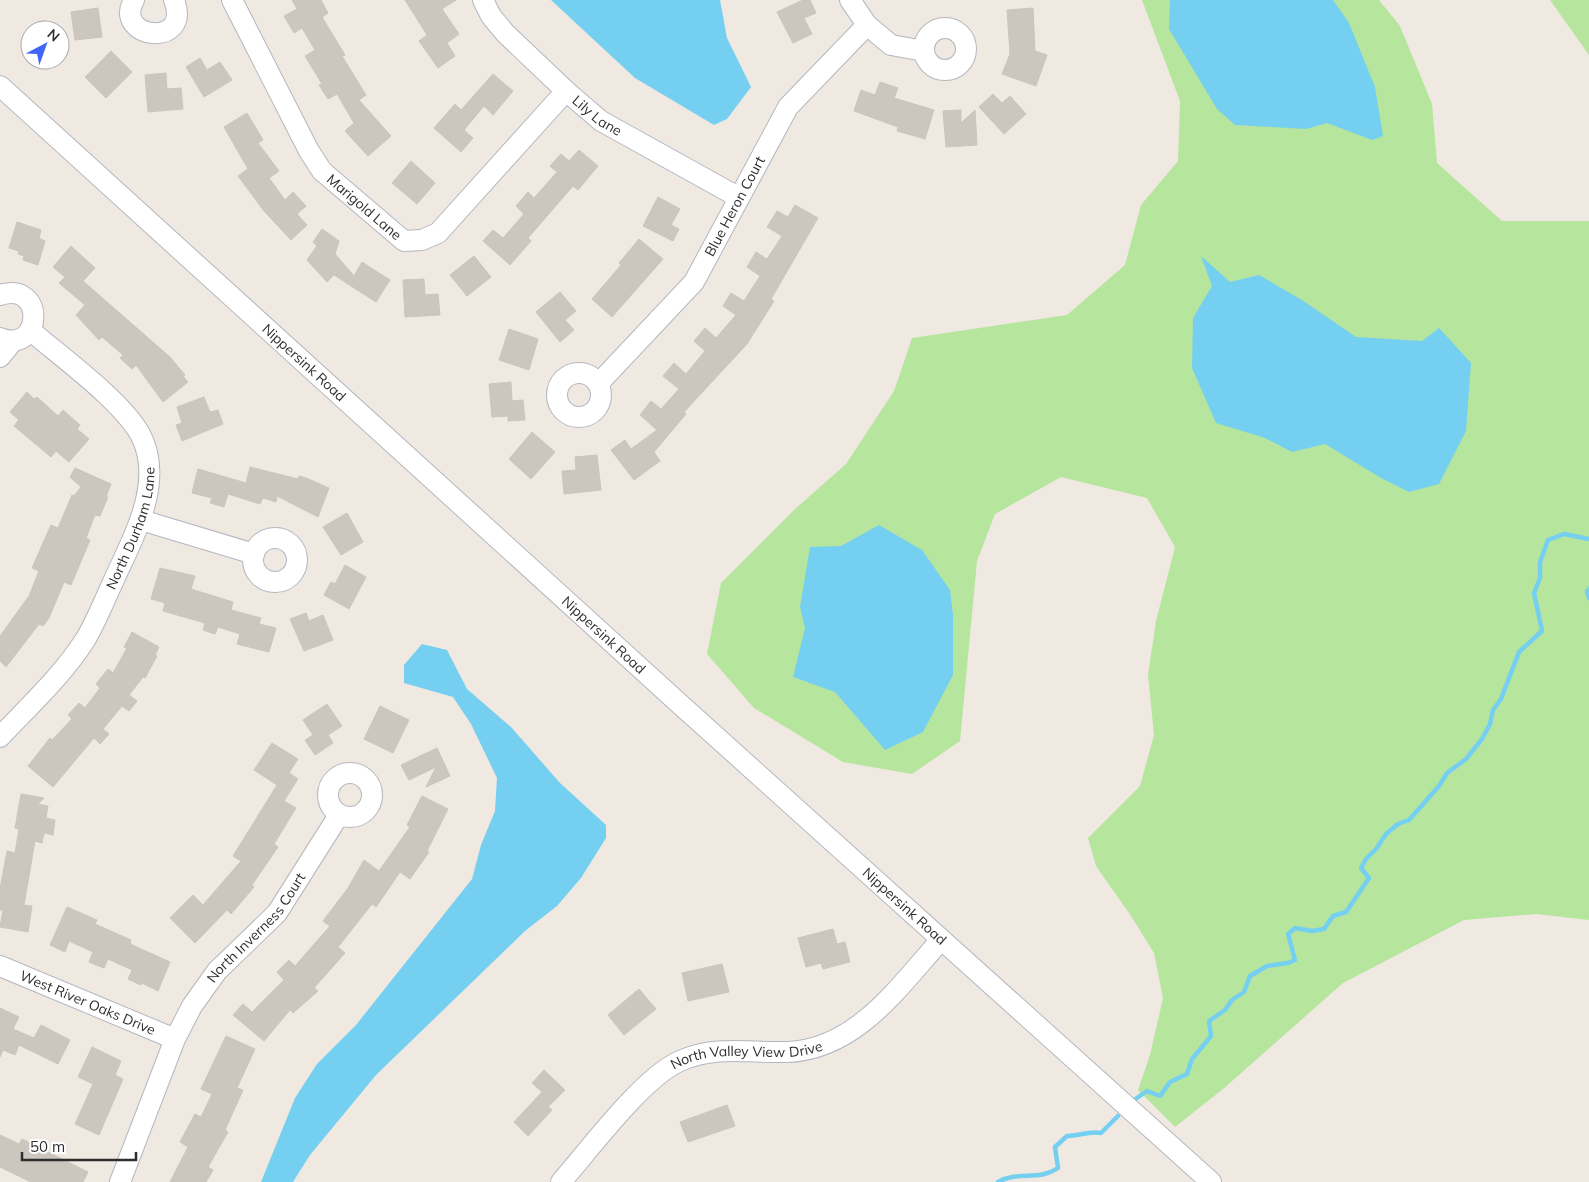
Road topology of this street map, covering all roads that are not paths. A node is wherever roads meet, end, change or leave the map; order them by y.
1 (134, 0) edge
2 (174, 0) edge
3 (232, 0) edge
4 (483, 0) edge
5 (850, 0) edge
6 (867, 25) junction
7 (924, 51) dead end
8 (0, 86) edge
9 (566, 91) junction
10 (738, 197) junction
11 (0, 295) edge
12 (14, 336) edge
13 (0, 357) edge
14 (598, 384) dead end
15 (140, 520) junction
16 (254, 554) dead end
17 (0, 737) edge
18 (339, 814) dead end
19 (941, 940) junction
20 (0, 966) edge
21 (175, 1039) junction
22 (120, 1182) edge
23 (561, 1182) edge
24 (1211, 1182) edge

1 - 2 street
3 - 9 street, Marigold Lane
4 - 9 street, Lily Lane
5 - 6 street
6 - 7 street
6 - 10 street, Blue Heron Court
8 - 19 street, Nippersink Road
9 - 10 street, Lily Lane
10 - 14 street, Blue Heron Court
11 - 12 street
12 - 13 street
12 - 15 street, North Durham Lane
15 - 16 street
15 - 17 street, North Durham Lane
18 - 21 street, North Inverness Court
19 - 23 street, North Valley View Drive
19 - 24 street, Nippersink Road
20 - 21 street, West River Oaks Drive
21 - 22 street, North Inverness Court

